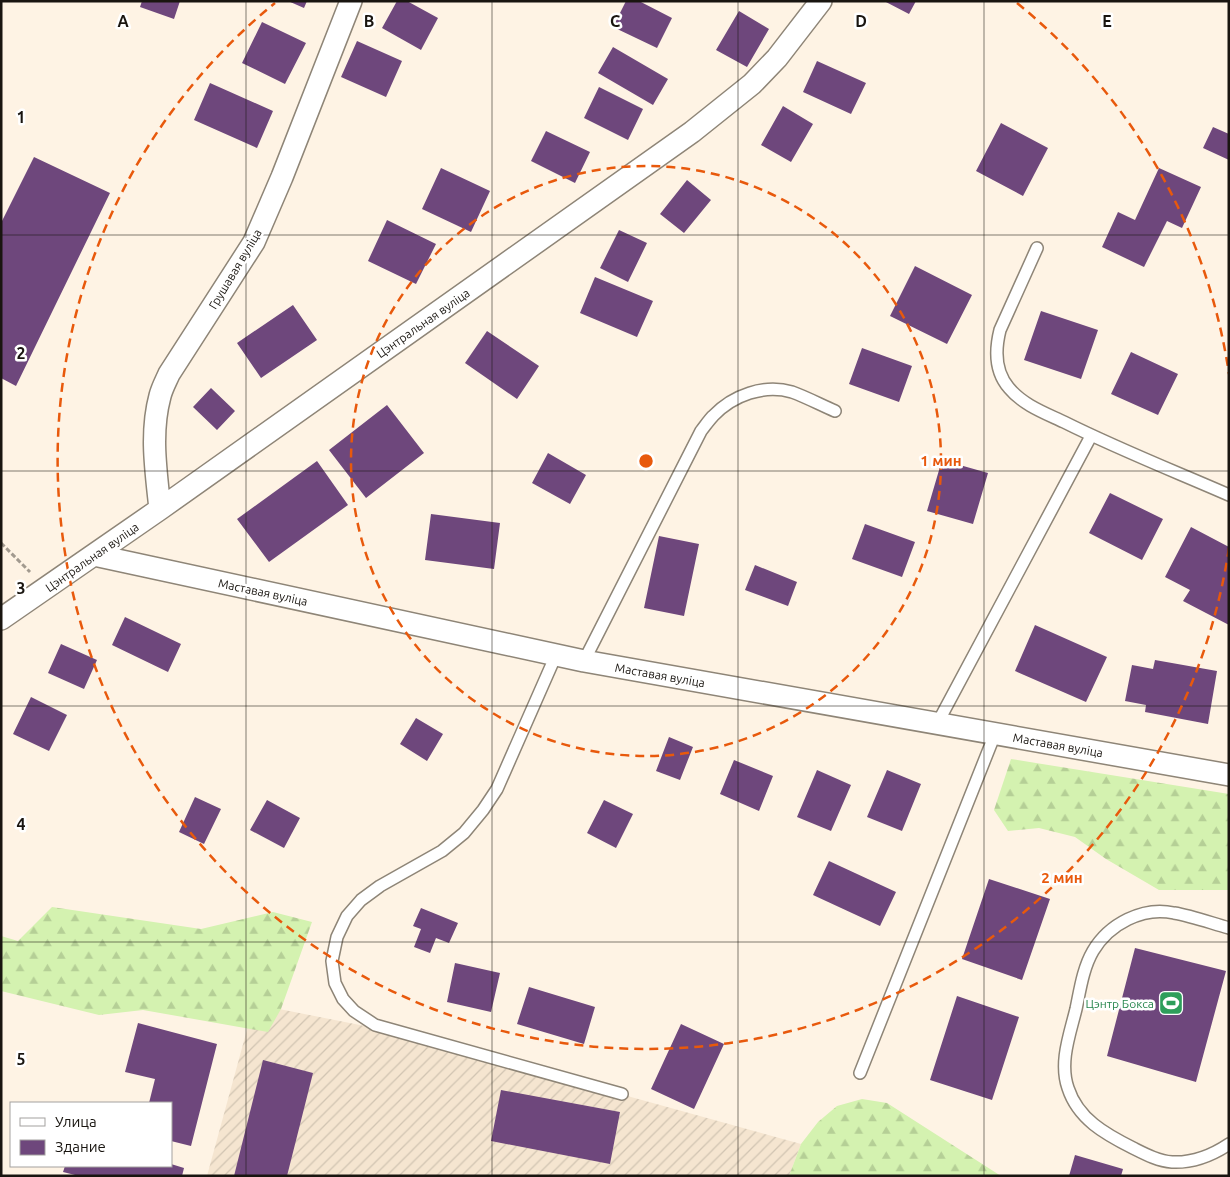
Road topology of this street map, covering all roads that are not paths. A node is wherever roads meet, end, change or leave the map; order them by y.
1 (351, 1) edge
2 (821, 1) edge
3 (1037, 248) dead end
4 (835, 411) dead end
5 (1091, 436) junction
6 (1229, 495) edge
7 (160, 509) junction
8 (94, 555) junction
9 (1, 620) edge
10 (556, 656) junction
11 (584, 661) junction
12 (937, 724) junction
13 (995, 734) junction
14 (1229, 775) edge
15 (1229, 928) edge
16 (860, 1073) dead end
17 (622, 1094) dead end
18 (1229, 1144) edge

1 - 7 street, Грушавая вуліца
2 - 7 street, Цэнтральная вуліца
3 - 5 lane
4 - 11 lane
5 - 6 lane
5 - 12 lane
7 - 8 street, Цэнтральная вуліца
8 - 9 street, Цэнтральная вуліца
8 - 10 street, Маставая вуліца
10 - 11 street, Маставая вуліца
10 - 17 lane
11 - 12 street, Маставая вуліца
12 - 13 street, Маставая вуліца
13 - 14 street, Маставая вуліца
13 - 16 lane
15 - 18 lane

